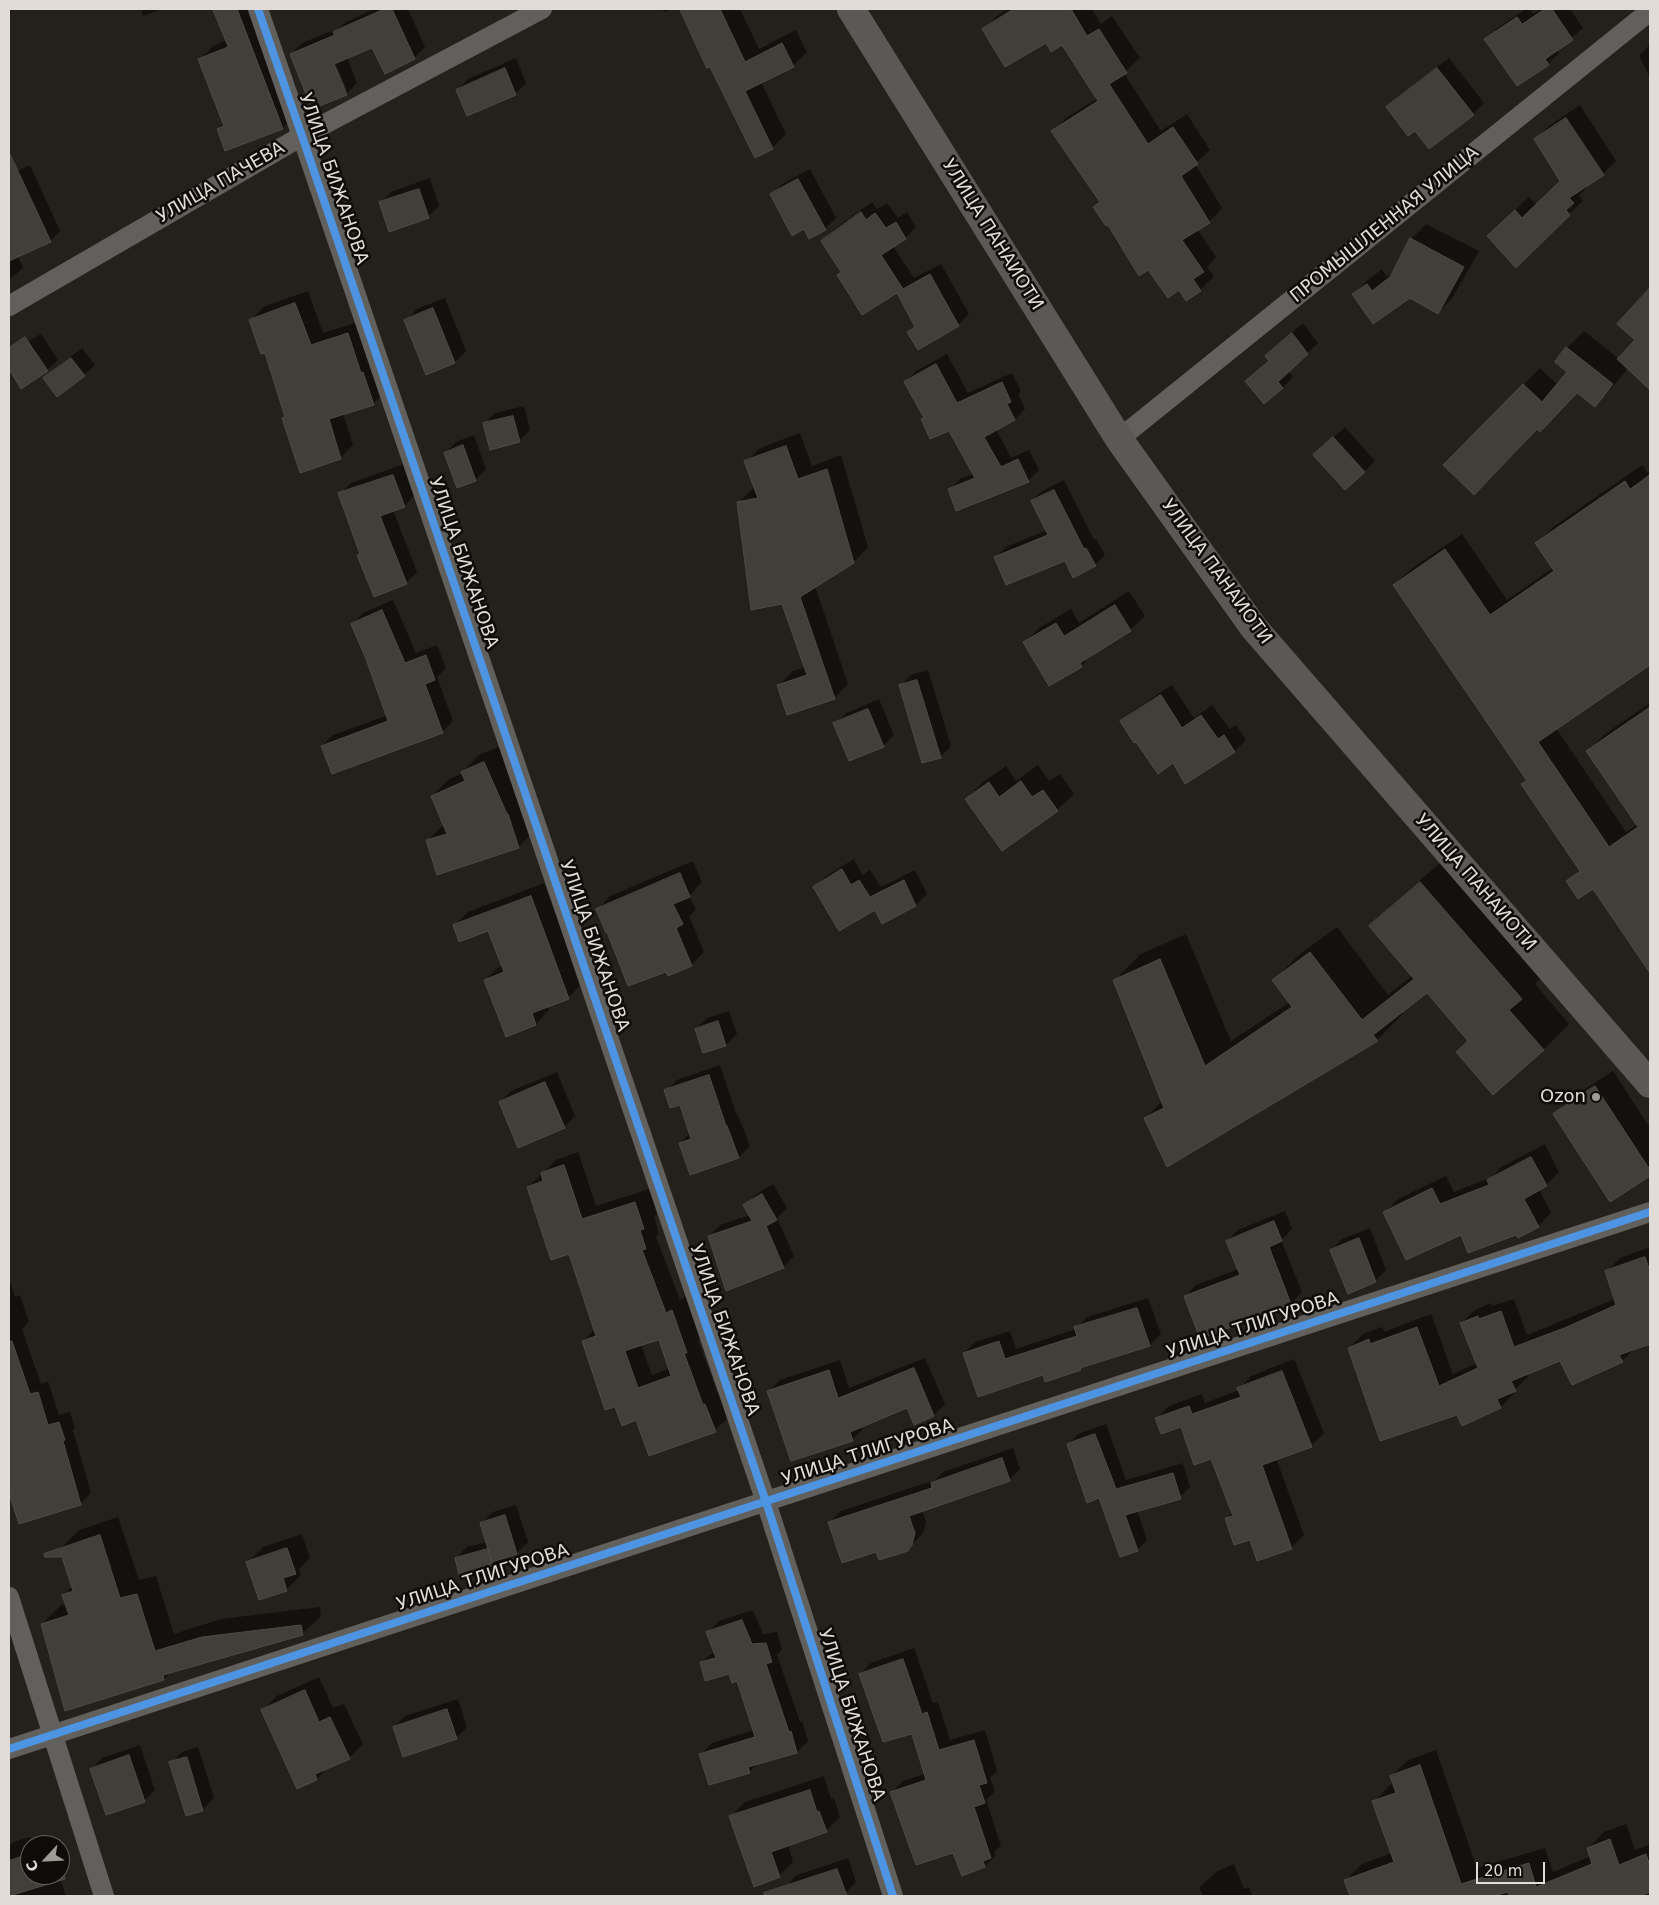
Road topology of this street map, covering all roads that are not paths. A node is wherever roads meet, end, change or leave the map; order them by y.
1 (258, 9) edge
2 (542, 9) edge
3 (851, 9) edge
4 (1650, 11) edge
5 (302, 136) junction
6 (9, 306) edge
7 (1119, 439) junction
8 (1650, 1084) edge
9 (1650, 1212) edge
10 (766, 1502) junction
11 (9, 1597) edge
12 (53, 1734) junction
13 (9, 1748) edge
14 (104, 1896) edge
15 (893, 1896) edge

1 - 5 street, УЛИЦА БИЖАНОВА
2 - 5 street, УЛИЦА ПАЧЕВА
3 - 7 street, УЛИЦА ПАНАИОТИ
4 - 7 street, ПРОМЫШЛЕННАЯ УЛИЦА
5 - 6 street, УЛИЦА ПАЧЕВА
5 - 10 street, УЛИЦА БИЖАНОВА
7 - 8 street, УЛИЦА ПАНАИОТИ
9 - 10 street, УЛИЦА ТЛИГУРОВА
10 - 12 street, УЛИЦА ТЛИГУРОВА
10 - 15 street, УЛИЦА БИЖАНОВА
11 - 12 street
12 - 13 street, УЛИЦА ТЛИГУРОВА
12 - 14 street

